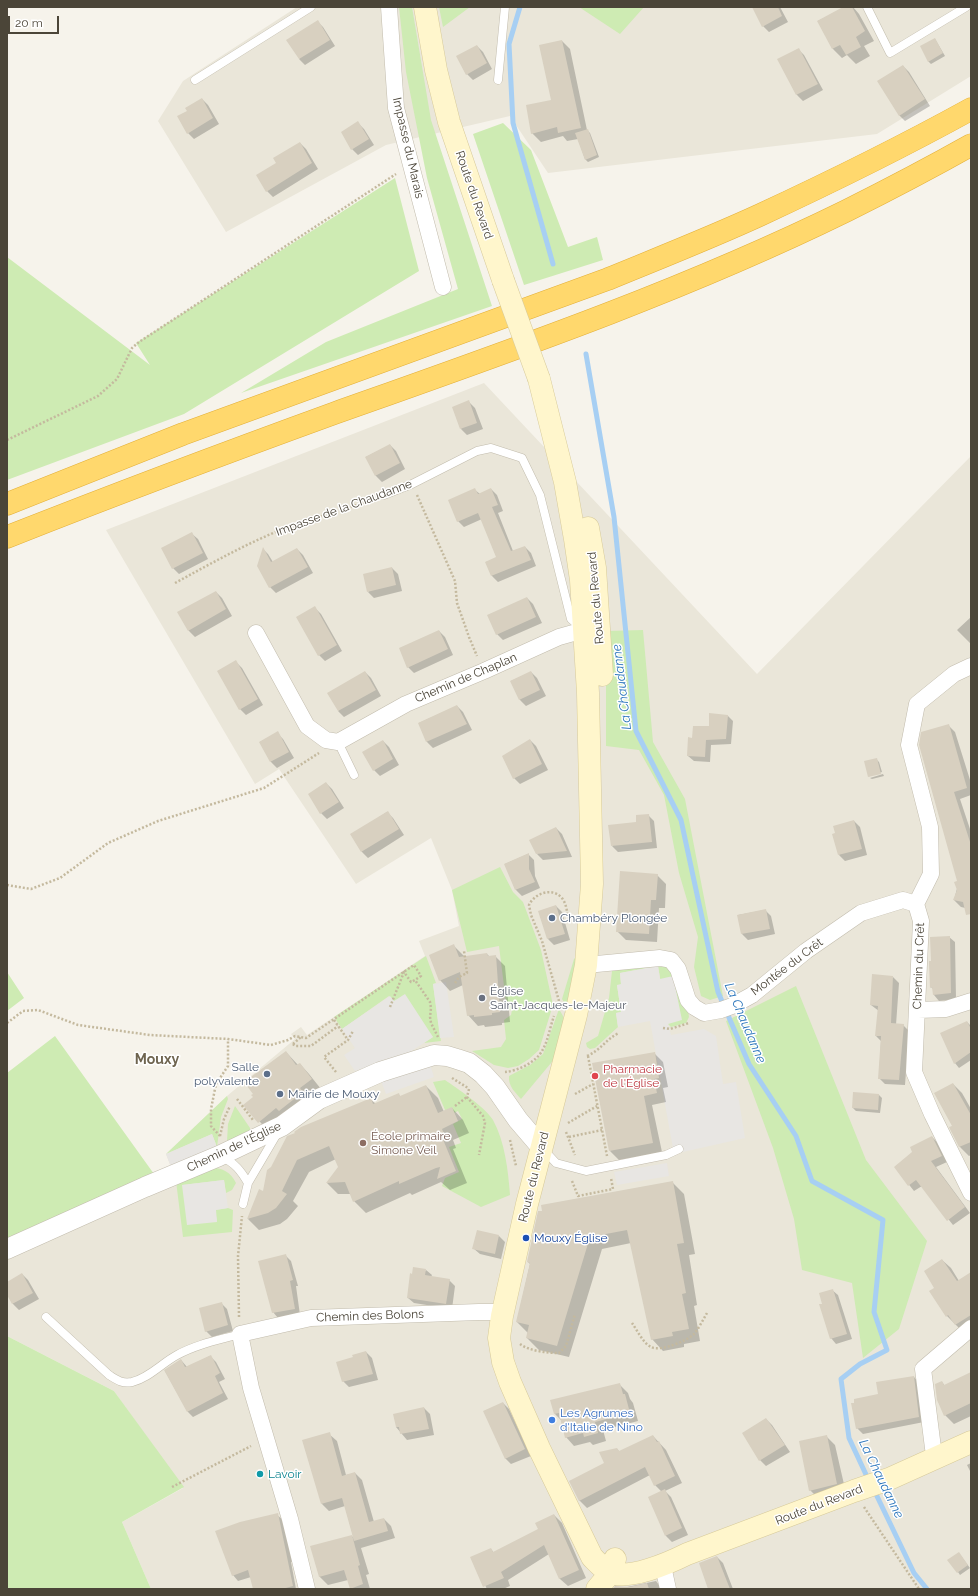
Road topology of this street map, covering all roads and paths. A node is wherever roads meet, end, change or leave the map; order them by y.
1 (311, 7) edge
2 (389, 7) edge
3 (425, 7) edge
4 (505, 7) edge
5 (867, 7) edge
6 (966, 7) edge
7 (195, 80) dead end
8 (498, 80) dead end
9 (971, 109) edge
10 (971, 145) edge
11 (411, 164) junction
12 (443, 287) dead end
13 (7, 440) edge
14 (412, 484) junction
15 (384, 495) joint
16 (7, 504) edge
17 (7, 537) edge
18 (176, 583) dead end
19 (592, 630) junction
20 (256, 632) dead end
21 (971, 666) edge
22 (484, 672) junction
23 (332, 741) junction
24 (354, 775) dead end
25 (7, 885) edge
26 (916, 904) junction
27 (569, 924) dead end
28 (464, 951) dead end
29 (586, 965) junction
30 (404, 972) junction
31 (415, 980) junction
32 (455, 983) dead end
33 (561, 994) dead end
34 (971, 1001) edge
35 (390, 1007) dead end
36 (556, 1009) dead end
37 (918, 1010) junction
38 (704, 1013) junction
39 (334, 1020) junction
40 (7, 1023) edge
41 (338, 1026) junction
42 (663, 1028) dead end
43 (353, 1031) dead end
44 (620, 1033) dead end
45 (301, 1038) junction
46 (228, 1039) junction
47 (348, 1040) junction
48 (434, 1055) junction
49 (588, 1056) junction
50 (575, 1059) junction
51 (501, 1070) dead end
52 (593, 1084) junction
53 (345, 1088) junction
54 (469, 1088) junction
55 (574, 1089) dead end
56 (474, 1093) dead end
57 (467, 1097) junction
58 (237, 1099) dead end
59 (230, 1106) dead end
60 (455, 1106) dead end
61 (597, 1106) junction
62 (566, 1118) dead end
63 (564, 1125) junction
64 (273, 1130) junction
65 (602, 1130) junction
66 (507, 1134) dead end
67 (569, 1137) junction
68 (542, 1148) junction
69 (680, 1149) dead end
70 (479, 1155) dead end
71 (219, 1156) junction
72 (609, 1167) junction
73 (572, 1168) junction
74 (518, 1171) dead end
75 (248, 1184) junction
76 (971, 1193) edge
77 (243, 1204) joint
78 (7, 1250) edge
79 (707, 1313) dead end
80 (575, 1314) dead end
81 (502, 1316) junction
82 (46, 1317) dead end
83 (632, 1323) dead end
84 (971, 1328) edge
85 (240, 1334) junction
86 (516, 1340) dead end
87 (266, 1438) junction
88 (971, 1442) edge
89 (938, 1458) junction
90 (172, 1487) dead end
91 (855, 1491) junction
92 (687, 1554) junction
93 (663, 1566) junction
94 (607, 1573) edge
95 (307, 1589) edge
96 (668, 1589) edge
97 (919, 1589) edge

1 - 7 lane
2 - 11 street, Impasse du Marais
3 - 19 main road, Route du Revard, bridge
4 - 8 lane
5 - 6 lane
9 - 16 highway
10 - 17 highway
11 - 12 street, Impasse du Marais
11 - 13 path
14 - 15 lane, Impasse de la Chaudanne
14 - 19 lane, Impasse de la Chaudanne
14 - 22 path
15 - 18 path, Impasse de la Chaudanne
19 - 22 street, Chemin de Chaplan
19 - 29 main road, Route du Revard
20 - 23 street
21 - 26 street
22 - 23 street, Chemin de Chaplan
23 - 24 lane
23 - 25 path
26 - 37 street, Chemin du Crêt
26 - 38 street, Montée du Crêt
27 - 33 path
28 - 32 path
29 - 38 street
29 - 50 main road, Route du Revard
30 - 31 path
30 - 31 path
30 - 35 path
30 - 39 path
31 - 48 path
34 - 37 street
36 - 51 path
37 - 76 street, Chemin du Crêt
38 - 42 path
39 - 41 path
39 - 45 path
40 - 46 path
41 - 45 path
41 - 47 path
43 - 47 path
44 - 49 path
45 - 46 path
46 - 59 path
47 - 53 path
48 - 53 street, Chemin de l'Église
48 - 54 path
48 - 68 street, Chemin de l'Église
49 - 50 path
49 - 50 path
49 - 52 path
50 - 68 main road, Route du Revard
52 - 55 path
52 - 61 path
53 - 64 street, Chemin de l'Église
54 - 56 path
54 - 57 path
57 - 60 path
57 - 70 path
58 - 64 path
61 - 63 path
61 - 65 path
62 - 63 path
63 - 67 path
64 - 71 street, Chemin de l'Église
64 - 75 lane
65 - 67 path
65 - 72 path
66 - 74 path
67 - 73 path
68 - 73 lane
68 - 81 main road, Route du Revard
69 - 72 lane
71 - 75 lane
71 - 78 street, Chemin de l'Église
72 - 73 lane
72 - 73 path
75 - 77 lane
77 - 85 path
79 - 83 path
80 - 86 path
81 - 85 street, Chemin des Bolons
81 - 94 main road, Route du Revard
82 - 85 lane
84 - 89 street
85 - 87 street
87 - 90 path
87 - 95 street
88 - 89 main road, Route du Revard
89 - 91 main road, Route du Revard
91 - 92 main road, Route du Revard
91 - 97 path
92 - 93 main road, Route du Revard
92 - 94 main road, Route du Revard
93 - 94 main road, Route du Revard
93 - 96 street

